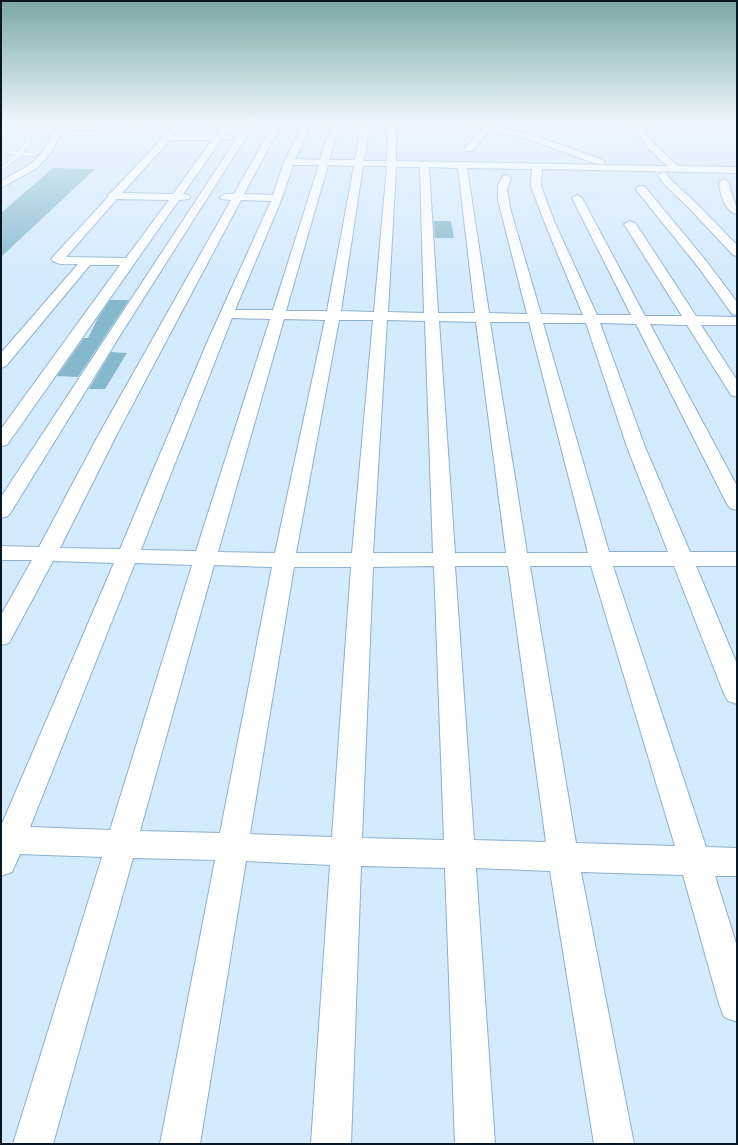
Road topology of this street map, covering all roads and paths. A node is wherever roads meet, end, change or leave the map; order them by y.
1 (15, 176) edge
2 (130, 176) edge
3 (190, 176) edge
4 (216, 176) edge
5 (248, 176) edge
6 (284, 176) edge
7 (321, 176) edge
8 (357, 176) edge
9 (390, 176) edge
10 (425, 176) edge
11 (464, 176) edge
12 (504, 176) edge
13 (536, 176) edge
14 (664, 176) edge
15 (678, 176) edge
16 (694, 178) dead end
17 (724, 182) dead end
18 (1, 184) edge
19 (641, 189) dead end
20 (112, 196) junction
21 (175, 197) junction
22 (202, 197) junction
23 (237, 197) junction
24 (277, 198) junction
25 (577, 198) dead end
26 (737, 210) edge
27 (630, 224) dead end
28 (735, 247) edge
29 (87, 261) junction
30 (129, 262) junction
31 (737, 311) edge
32 (227, 314) junction
33 (279, 315) junction
34 (333, 316) junction
35 (381, 316) junction
36 (432, 317) junction
37 (483, 318) junction
38 (535, 318) junction
39 (591, 318) junction
40 (640, 319) junction
41 (692, 320) junction
42 (737, 321) edge
43 (9, 336) dead end
44 (24, 336) junction
45 (1, 363) edge
46 (737, 392) edge
47 (1, 441) edge
48 (737, 504) edge
49 (1, 512) edge
50 (1, 553) edge
51 (46, 554) junction
52 (128, 557) junction
53 (205, 558) junction
54 (444, 559) junction
55 (518, 559) junction
56 (600, 559) junction
57 (682, 559) junction
58 (737, 559) edge
59 (284, 560) junction
60 (362, 560) junction
61 (1, 637) edge
62 (737, 694) edge
63 (122, 844) junction
64 (233, 847) junction
65 (4, 848) edge
66 (347, 852) junction
67 (459, 854) junction
68 (563, 856) junction
69 (695, 860) junction
70 (737, 862) edge
71 (737, 1004) edge
72 (33, 1144) edge
73 (180, 1144) edge
74 (331, 1144) edge
75 (475, 1144) edge
76 (614, 1144) edge

1 - 18 street
2 - 20 street
3 - 21 street
4 - 22 street
5 - 23 street
6 - 24 street
7 - 33 street
8 - 34 street
9 - 35 street
10 - 36 street
11 - 37 street
12 - 38 street
13 - 39 street
14 - 28 street
15 - 16 street
17 - 26 street
19 - 31 street
20 - 21 street
20 - 29 street
21 - 22 street
21 - 30 street
22 - 23 street
22 - 49 street
23 - 24 street
23 - 51 street
24 - 32 street
25 - 40 street
27 - 41 street
29 - 30 street
29 - 44 street
30 - 47 street
32 - 33 street
32 - 52 street
33 - 34 street
33 - 53 street
34 - 35 street
34 - 59 street
35 - 36 street
35 - 60 street
36 - 37 street
36 - 54 street
37 - 38 street
37 - 55 street
38 - 39 street
38 - 56 street
39 - 40 street
39 - 57 street
40 - 41 street
40 - 48 street
41 - 42 street
41 - 46 street
43 - 44 street
44 - 45 street
50 - 51 street
51 - 52 street
51 - 61 street
52 - 53 street
52 - 65 street
53 - 59 street
53 - 63 street
54 - 55 street
54 - 60 street
54 - 67 street
55 - 56 street
55 - 68 street
56 - 57 street
56 - 69 street
57 - 58 street
57 - 62 street
59 - 60 street
59 - 64 street
60 - 66 street
63 - 64 street
63 - 65 street
63 - 72 street
64 - 66 street
64 - 73 street
66 - 67 street
66 - 74 street
67 - 68 street
67 - 75 street
68 - 69 street
68 - 76 street
69 - 70 street
69 - 71 street

